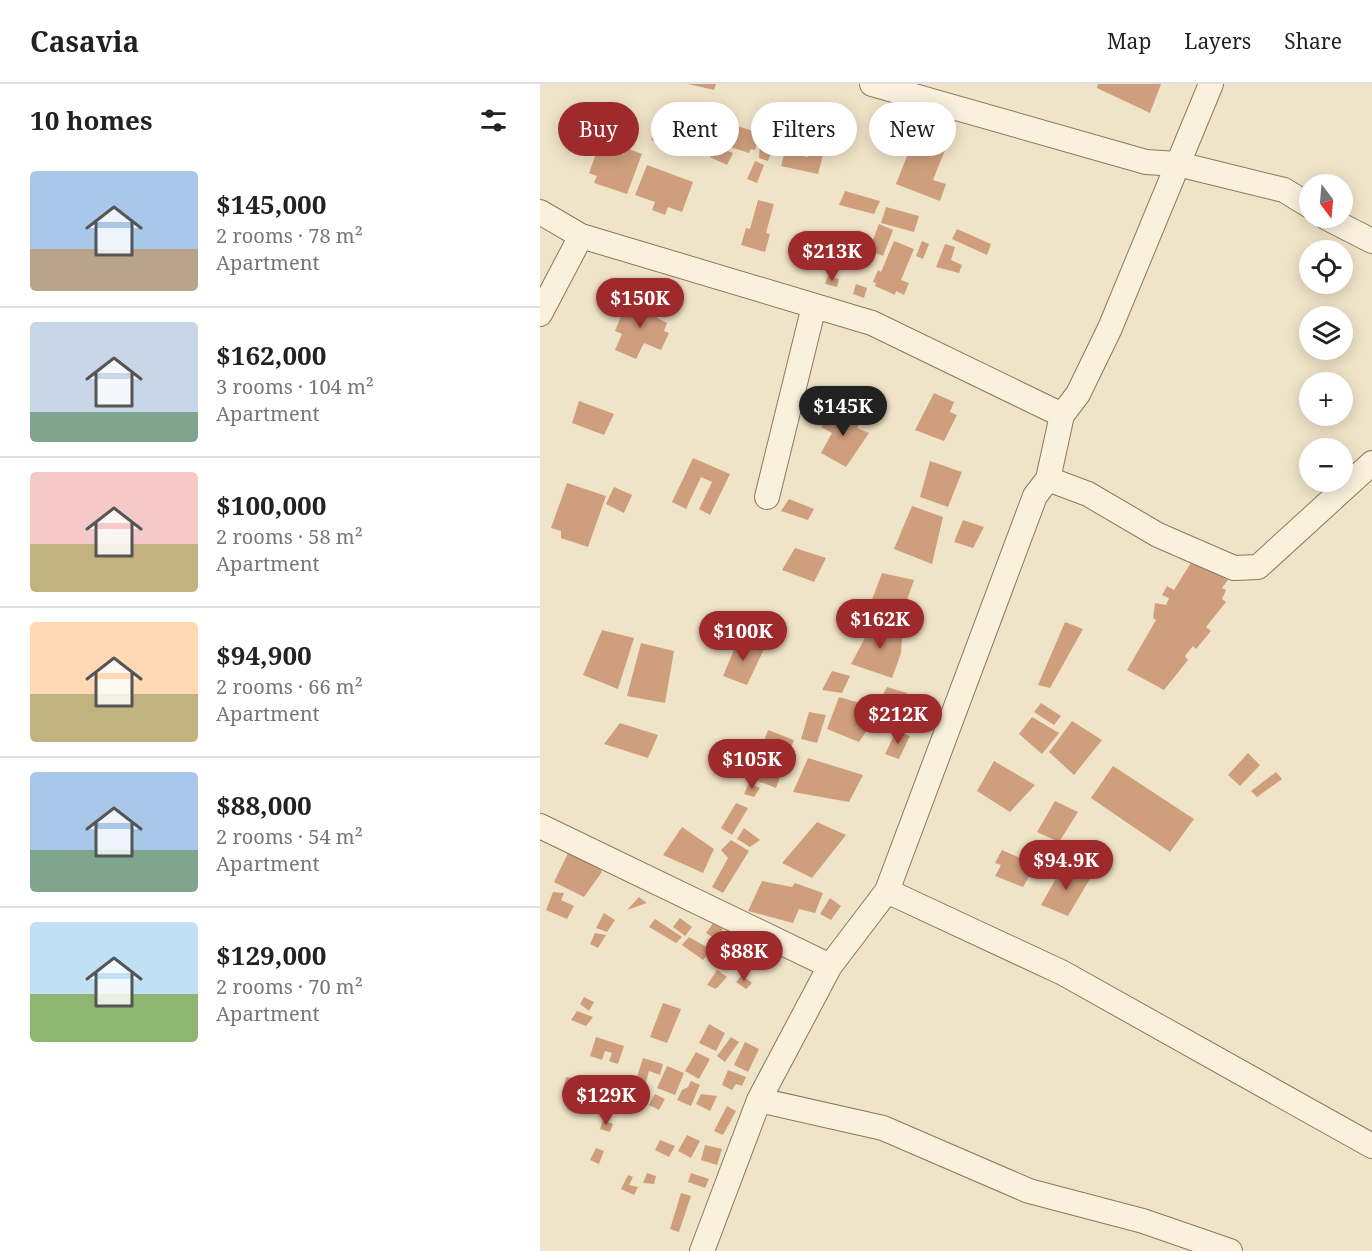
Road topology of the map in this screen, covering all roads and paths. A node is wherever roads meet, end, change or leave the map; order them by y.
1 (872, 84) edge
2 (1210, 84) edge
3 (1178, 164) junction
4 (1299, 199) edge
5 (540, 212) edge
6 (1346, 228) edge
7 (581, 236) junction
8 (1372, 242) edge
9 (814, 306) junction
10 (540, 314) edge
11 (1062, 415) junction
12 (1372, 463) edge
13 (1048, 479) junction
14 (767, 497) dead end
15 (540, 826) edge
16 (886, 891) junction
17 (830, 966) junction
18 (759, 1100) junction
19 (1372, 1146) edge
20 (702, 1251) edge
21 (1230, 1251) edge

1 - 3 street
2 - 3 street
3 - 4 street
3 - 11 street
5 - 7 street
6 - 8 street
7 - 9 street
7 - 10 street
9 - 11 street
9 - 14 street
11 - 13 street
12 - 13 street
13 - 16 street
15 - 17 street
16 - 17 street
16 - 19 street
17 - 18 street
18 - 20 street
18 - 21 street

